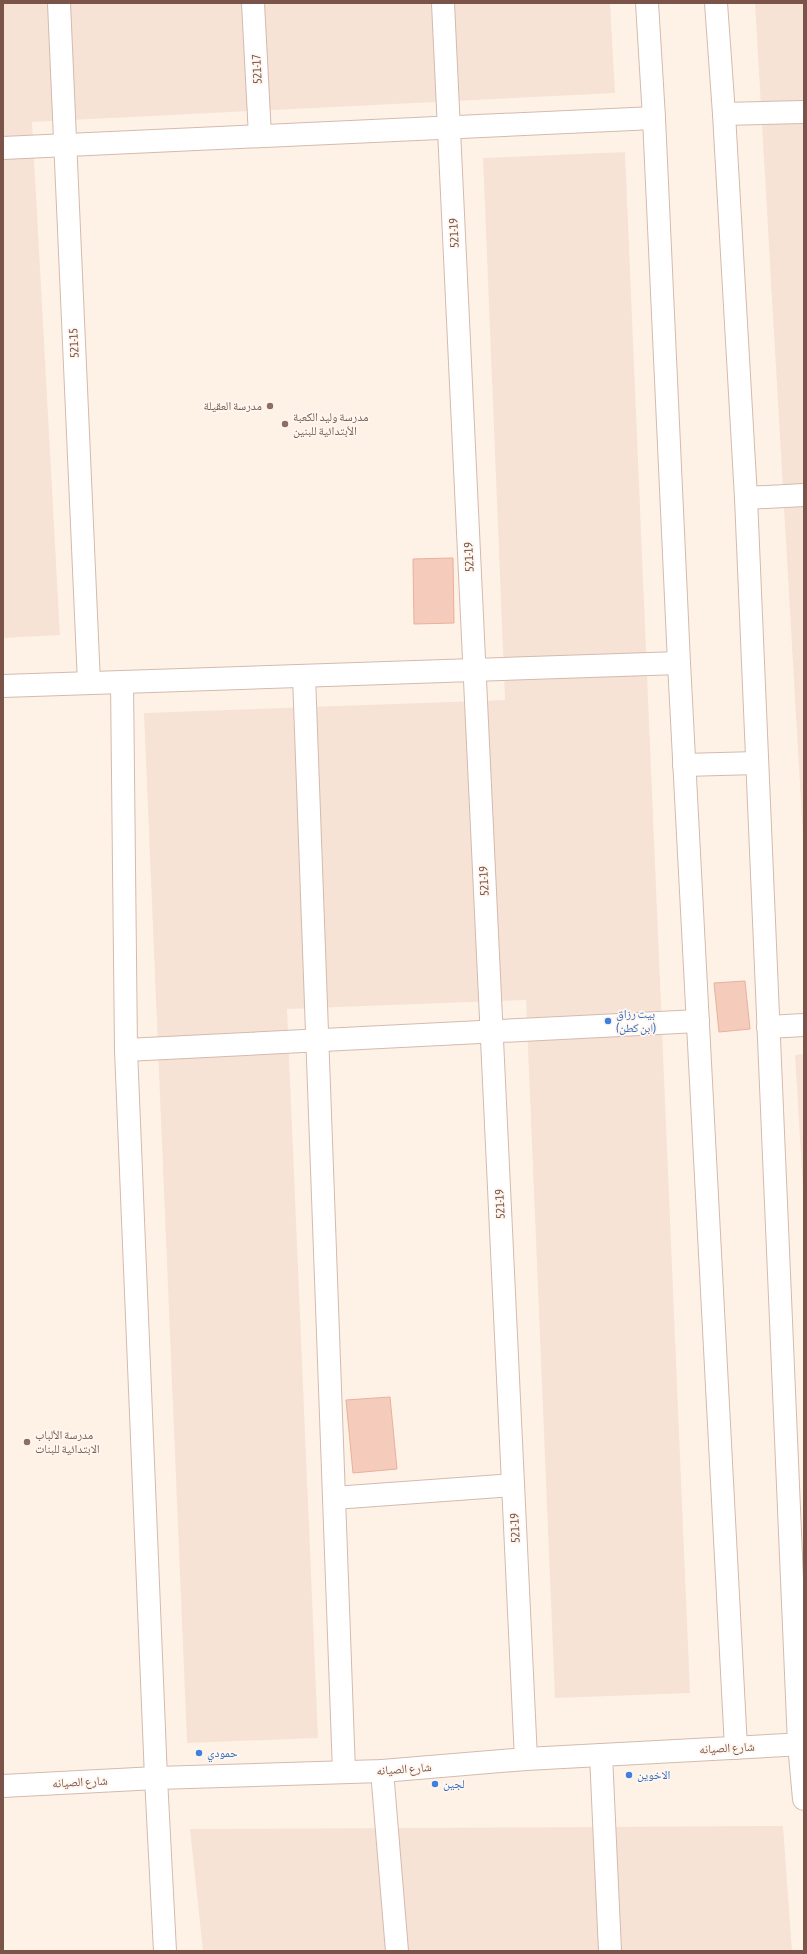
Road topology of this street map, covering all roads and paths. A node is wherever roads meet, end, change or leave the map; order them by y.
1 (59, 3) edge
2 (253, 3) edge
3 (443, 3) edge
4 (647, 3) edge
5 (716, 3) edge
6 (804, 112) edge
7 (724, 114) junction
8 (654, 118) junction
9 (449, 127) junction
10 (260, 136) junction
11 (66, 145) junction
12 (3, 148) edge
13 (804, 495) edge
14 (746, 498) junction
15 (679, 663) junction
16 (475, 670) junction
17 (304, 676) junction
18 (122, 682) junction
19 (89, 683) junction
20 (3, 686) edge
21 (757, 763) junction
22 (684, 765) junction
23 (698, 1021) junction
24 (804, 1025) edge
25 (768, 1027) junction
26 (492, 1032) junction
27 (317, 1040) junction
28 (126, 1050) junction
29 (513, 1485) junction
30 (334, 1498) junction
31 (802, 1744) edge
32 (736, 1748) junction
33 (601, 1755) junction
34 (526, 1758) junction
35 (382, 1771) junction
36 (344, 1772) junction
37 (156, 1778) junction
38 (3, 1786) edge
39 (804, 1799) edge
40 (165, 1951) edge
41 (397, 1951) edge
42 (610, 1951) edge

1 - 11 street, 521-15
2 - 10 street, 521-17
3 - 9 street, 521-19
4 - 8 street
5 - 7 street
6 - 7 street
7 - 14 street
8 - 9 street
8 - 15 street
9 - 10 street
9 - 16 street, 521-19
10 - 11 street
11 - 12 street
11 - 19 street, 521-15
13 - 14 street
14 - 21 street
15 - 16 street
15 - 22 street
16 - 17 street
16 - 26 street, 521-19
17 - 18 street
17 - 27 street
18 - 19 street
18 - 28 street
19 - 20 street
21 - 22 street
21 - 25 street
22 - 23 street
23 - 26 street
23 - 32 street
24 - 25 street
25 - 31 street
26 - 27 street
26 - 29 street, 521-19
27 - 28 street
27 - 30 street
28 - 37 street
29 - 30 street
29 - 34 street, 521-19
30 - 36 street
31 - 32 street, شارع الصيانه
31 - 39 street
32 - 33 street, شارع الصيانه
33 - 34 street, شارع الصيانه
33 - 42 street
34 - 35 street, شارع الصيانه
35 - 36 street, شارع الصيانه
35 - 41 street
36 - 37 street, شارع الصيانه
37 - 38 street, شارع الصيانه
37 - 40 street

